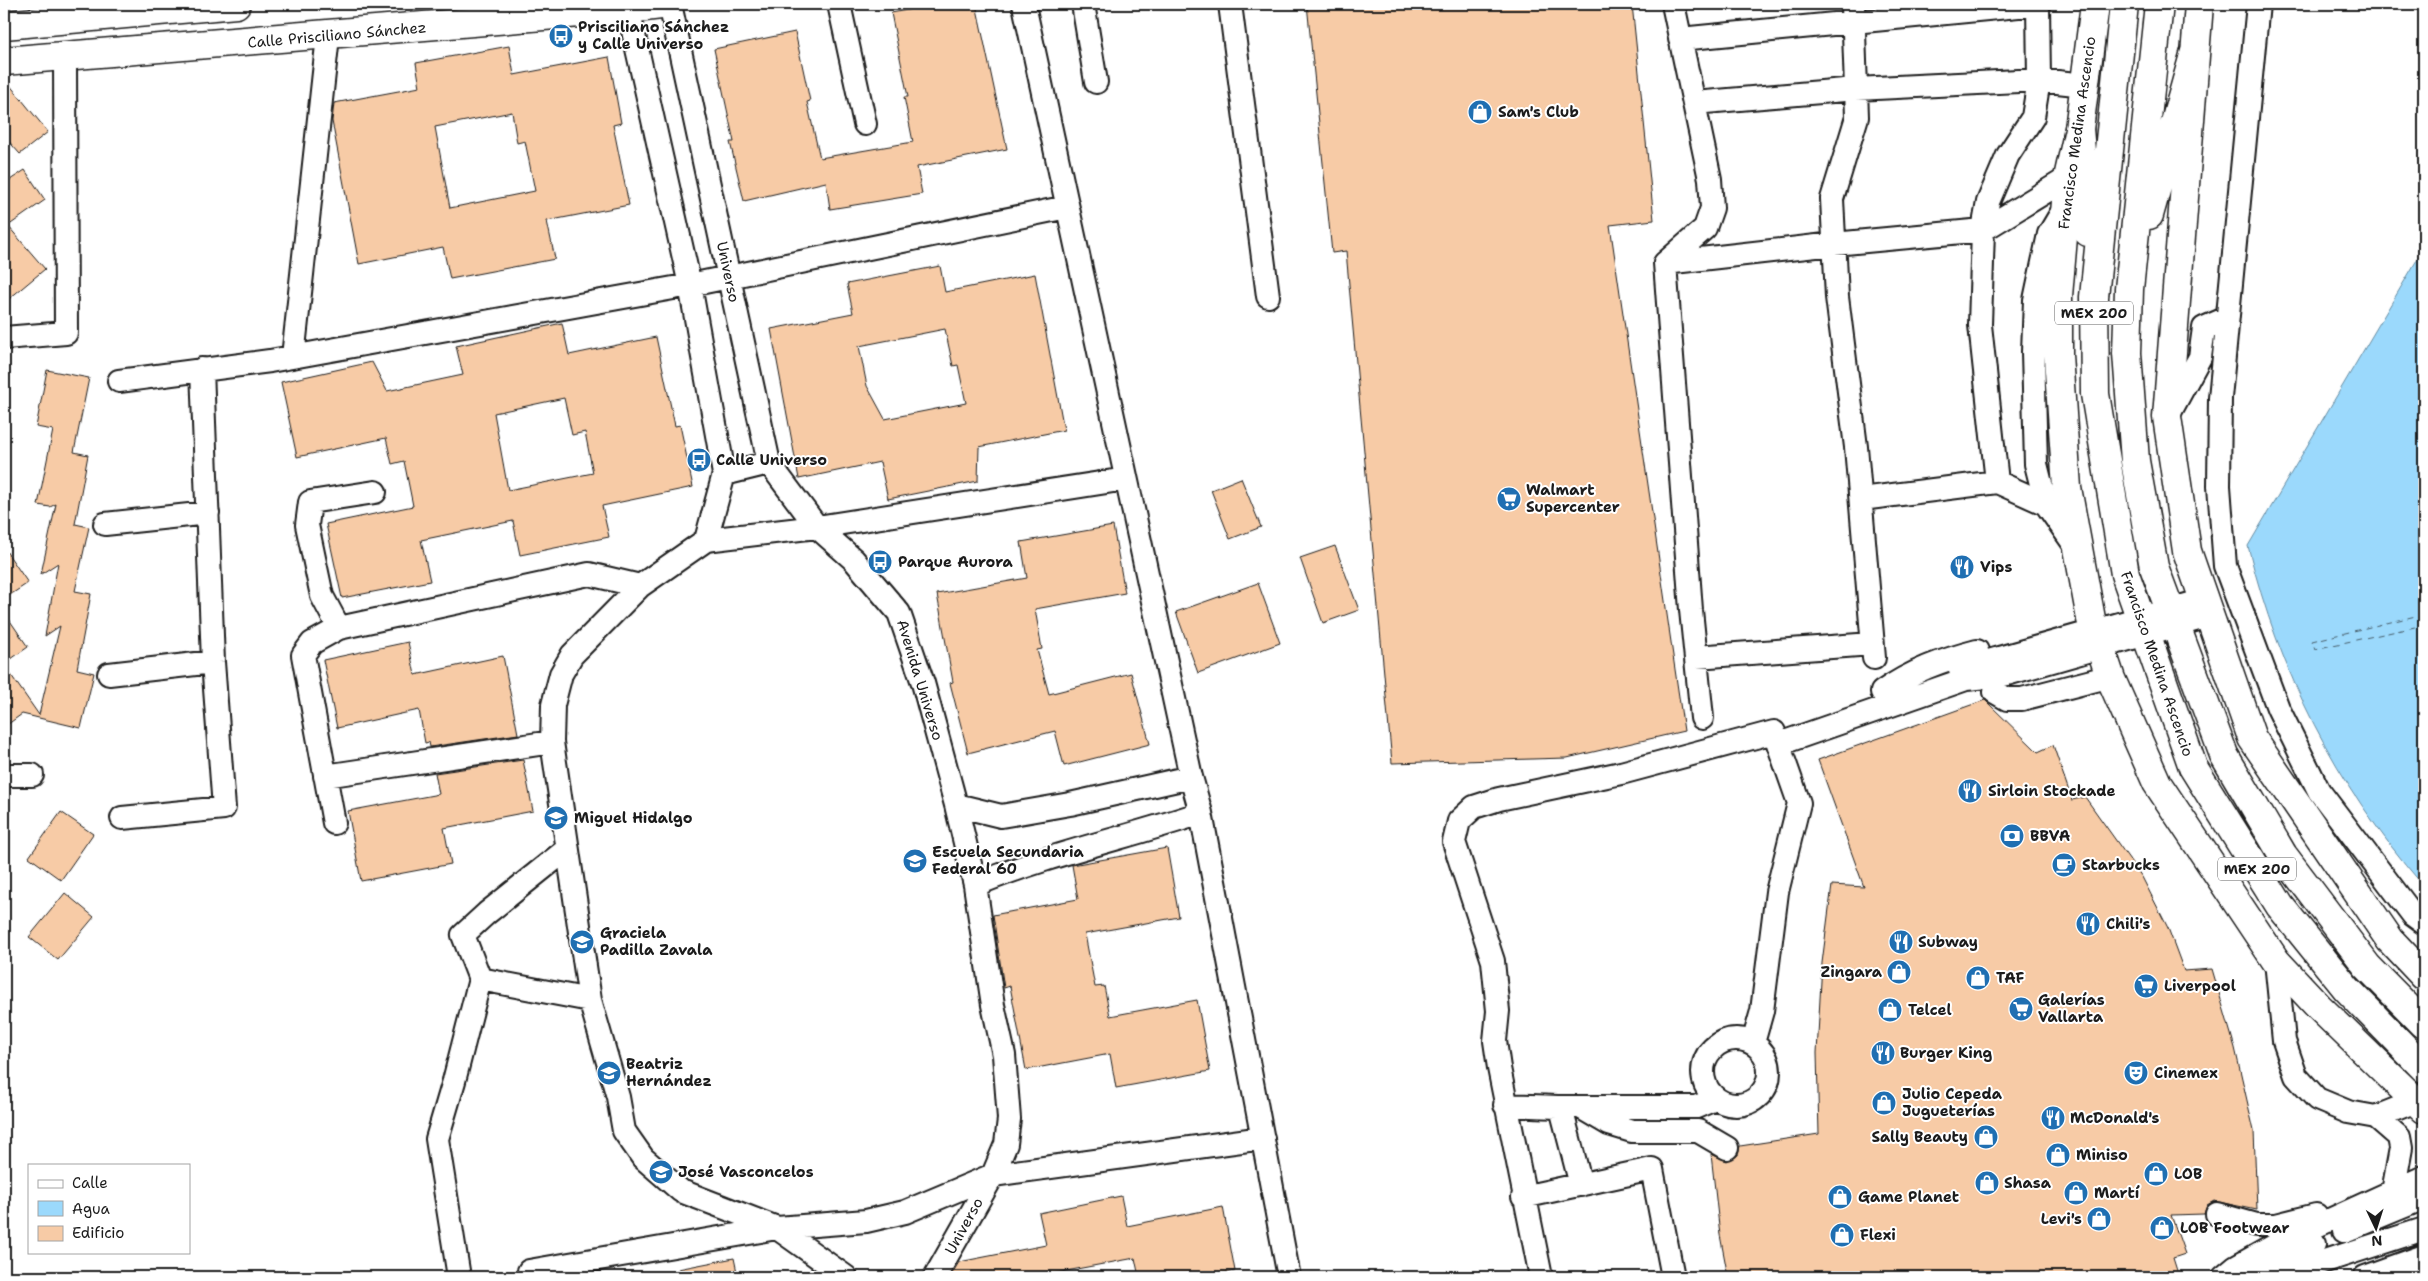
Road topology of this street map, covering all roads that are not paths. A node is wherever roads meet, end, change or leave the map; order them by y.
1 (236, 4) edge
2 (669, 4) edge
3 (838, 4) edge
4 (1084, 4) edge
5 (1230, 4) edge
6 (1673, 4) edge
7 (2039, 4) edge
8 (2095, 4) edge
9 (2124, 4) edge
10 (2159, 4) edge
11 (2199, 4) edge
12 (2258, 4) edge
13 (1024, 5) edge
14 (628, 7) edge
15 (1854, 13) edge
16 (4, 24) edge
17 (328, 36) junction
18 (1680, 39) junction
19 (2194, 55) junction
20 (64, 57) junction
21 (4, 61) edge
22 (2039, 80) junction
23 (1096, 82) dead end
24 (2085, 85) junction
25 (1856, 89) junction
26 (1694, 102) junction
27 (865, 124) dead end
28 (2080, 128) junction
29 (2068, 178) junction
30 (2066, 206) junction
31 (1067, 207) junction
32 (1983, 230) junction
33 (1834, 244) junction
34 (1665, 263) junction
35 (729, 276) junction
36 (690, 285) junction
37 (2129, 288) junction
38 (1268, 296) dead end
39 (2094, 297) junction
40 (2227, 318) junction
41 (4, 338) edge
42 (293, 357) junction
43 (202, 369) junction
44 (119, 381) dead end
45 (2167, 417) junction
46 (769, 463) junction
47 (724, 474) junction
48 (1126, 478) junction
49 (1997, 482) junction
50 (375, 492) dead end
51 (1861, 499) junction
52 (2046, 504) junction
53 (208, 513) junction
54 (105, 524) dead end
55 (817, 527) junction
56 (706, 540) junction
57 (2078, 550) junction
58 (640, 586) junction
59 (2207, 608) junction
60 (2173, 618) junction
61 (2143, 626) junction
62 (339, 628) junction
63 (2100, 647) junction
64 (1696, 657) junction
65 (213, 662) junction
66 (109, 674) dead end
67 (1886, 699) junction
68 (1702, 718) dead end
69 (1777, 738) junction
70 (552, 742) junction
71 (4, 775) edge
72 (32, 775) dead end
73 (325, 776) junction
74 (1191, 776) junction
75 (956, 805) junction
76 (1201, 814) junction
77 (122, 818) dead end
78 (334, 823) dead end
79 (567, 849) junction
80 (975, 885) junction
81 (2424, 923) edge
82 (2276, 961) junction
83 (2424, 976) edge
84 (480, 979) junction
85 (590, 1000) junction
86 (2424, 1024) edge
87 (1753, 1043) junction
88 (2424, 1068) edge
89 (1715, 1099) junction
90 (1505, 1105) junction
91 (2420, 1105) edge
92 (1569, 1107) junction
93 (2376, 1117) junction
94 (1263, 1138) junction
95 (1727, 1148) dead end
96 (993, 1175) junction
97 (2424, 1177) edge
98 (1581, 1185) junction
99 (2393, 1192) junction
100 (1523, 1197) junction
101 (2424, 1198) edge
102 (2373, 1201) junction
103 (2424, 1212) edge
104 (2217, 1214) dead end
105 (777, 1228) junction
106 (2424, 1229) edge
107 (2291, 1254) junction
108 (2424, 1256) edge
109 (529, 1271) dead end
110 (460, 1277) edge
111 (846, 1277) edge
112 (935, 1277) edge
113 (1289, 1277) edge
114 (1541, 1277) edge
115 (1673, 1277) edge
116 (2224, 1277) edge
117 (2258, 1277) edge
118 (2276, 1277) edge
119 (2365, 1277) edge

1 - 16 main road
2 - 14 main road, Calle Prisciliano Sánchez
2 - 35 street, Universo
3 - 27 street
4 - 23 street
5 - 38 street
6 - 18 street
7 - 15 street
7 - 22 street
8 - 24 main road, Francisco Medina Ascencio
9 - 39 main road, Francisco Medina Ascencio / MEX 200
10 - 37 main road, Francisco Medina Ascencio / MEX 200
11 - 19 main road
12 - 40 street
13 - 31 street
14 - 17 main road, Calle Prisciliano Sánchez
14 - 36 street
15 - 18 street
15 - 25 street
17 - 20 main road, Calle Prisciliano Sánchez
17 - 42 street
18 - 26 street
19 - 37 main road
19 - 45 main road
20 - 21 main road, Calle Prisciliano Sánchez
20 - 41 street
22 - 24 street
22 - 25 street
22 - 32 street
24 - 28 main road, Francisco Medina Ascencio
25 - 26 street
25 - 33 street
26 - 34 street
28 - 29 main road, Francisco Medina Ascencio
28 - 39 main road
29 - 30 main road, Francisco Medina Ascencio
29 - 32 street
30 - 52 street
30 - 57 main road, Francisco Medina Ascencio
31 - 35 street
31 - 48 street
32 - 33 street
32 - 49 street
33 - 34 street
33 - 51 street
34 - 64 street
35 - 36 street
35 - 46 street, Universo
36 - 42 street
36 - 47 street
37 - 60 main road, Francisco Medina Ascencio / MEX 200
39 - 61 main road, Francisco Medina Ascencio / MEX 200
40 - 45 street
40 - 81 street
42 - 43 street
43 - 44 street
43 - 53 street
45 - 59 main road
46 - 47 street
46 - 55 street, Universo
47 - 56 street
48 - 55 street
48 - 74 street
49 - 51 street
49 - 52 street
50 - 62 street
51 - 64 street
52 - 57 street
53 - 54 street
53 - 65 street
55 - 56 street
55 - 75 street, Avenida Universo
56 - 58 street
57 - 63 main road, Francisco Medina Ascencio
58 - 62 street
58 - 70 street
59 - 60 street
59 - 83 main road
60 - 61 street
60 - 86 main road, Francisco Medina Ascencio / MEX 200
61 - 63 street
61 - 88 main road, Francisco Medina Ascencio / MEX 200
62 - 73 street
63 - 67 street
63 - 67 street
63 - 67 street
63 - 82 main road, Francisco Medina Ascencio
64 - 68 street
65 - 66 street
65 - 77 street
67 - 69 street
69 - 87 street
69 - 90 street
70 - 73 street
70 - 79 street
71 - 72 street
73 - 78 street
74 - 75 street
74 - 76 street
75 - 80 street, Avenida Universo
76 - 80 street
76 - 94 street
79 - 84 street
79 - 85 street
80 - 96 street, Avenida Universo
82 - 91 main road, Francisco Medina Ascencio
82 - 93 street
84 - 85 street
84 - 110 street
85 - 105 street
87 - 89 street
87 - 89 street
89 - 92 street
90 - 92 street
90 - 100 street
91 - 93 street
92 - 95 street
92 - 98 street
93 - 99 street
94 - 96 street
94 - 113 street
96 - 105 street
96 - 112 street, Universo
97 - 99 street
98 - 100 street
98 - 115 street
99 - 102 street
100 - 114 street
101 - 107 street
102 - 104 street
102 - 116 street
103 - 107 street
105 - 109 street
105 - 111 street
106 - 118 street
107 - 117 street
108 - 119 street

